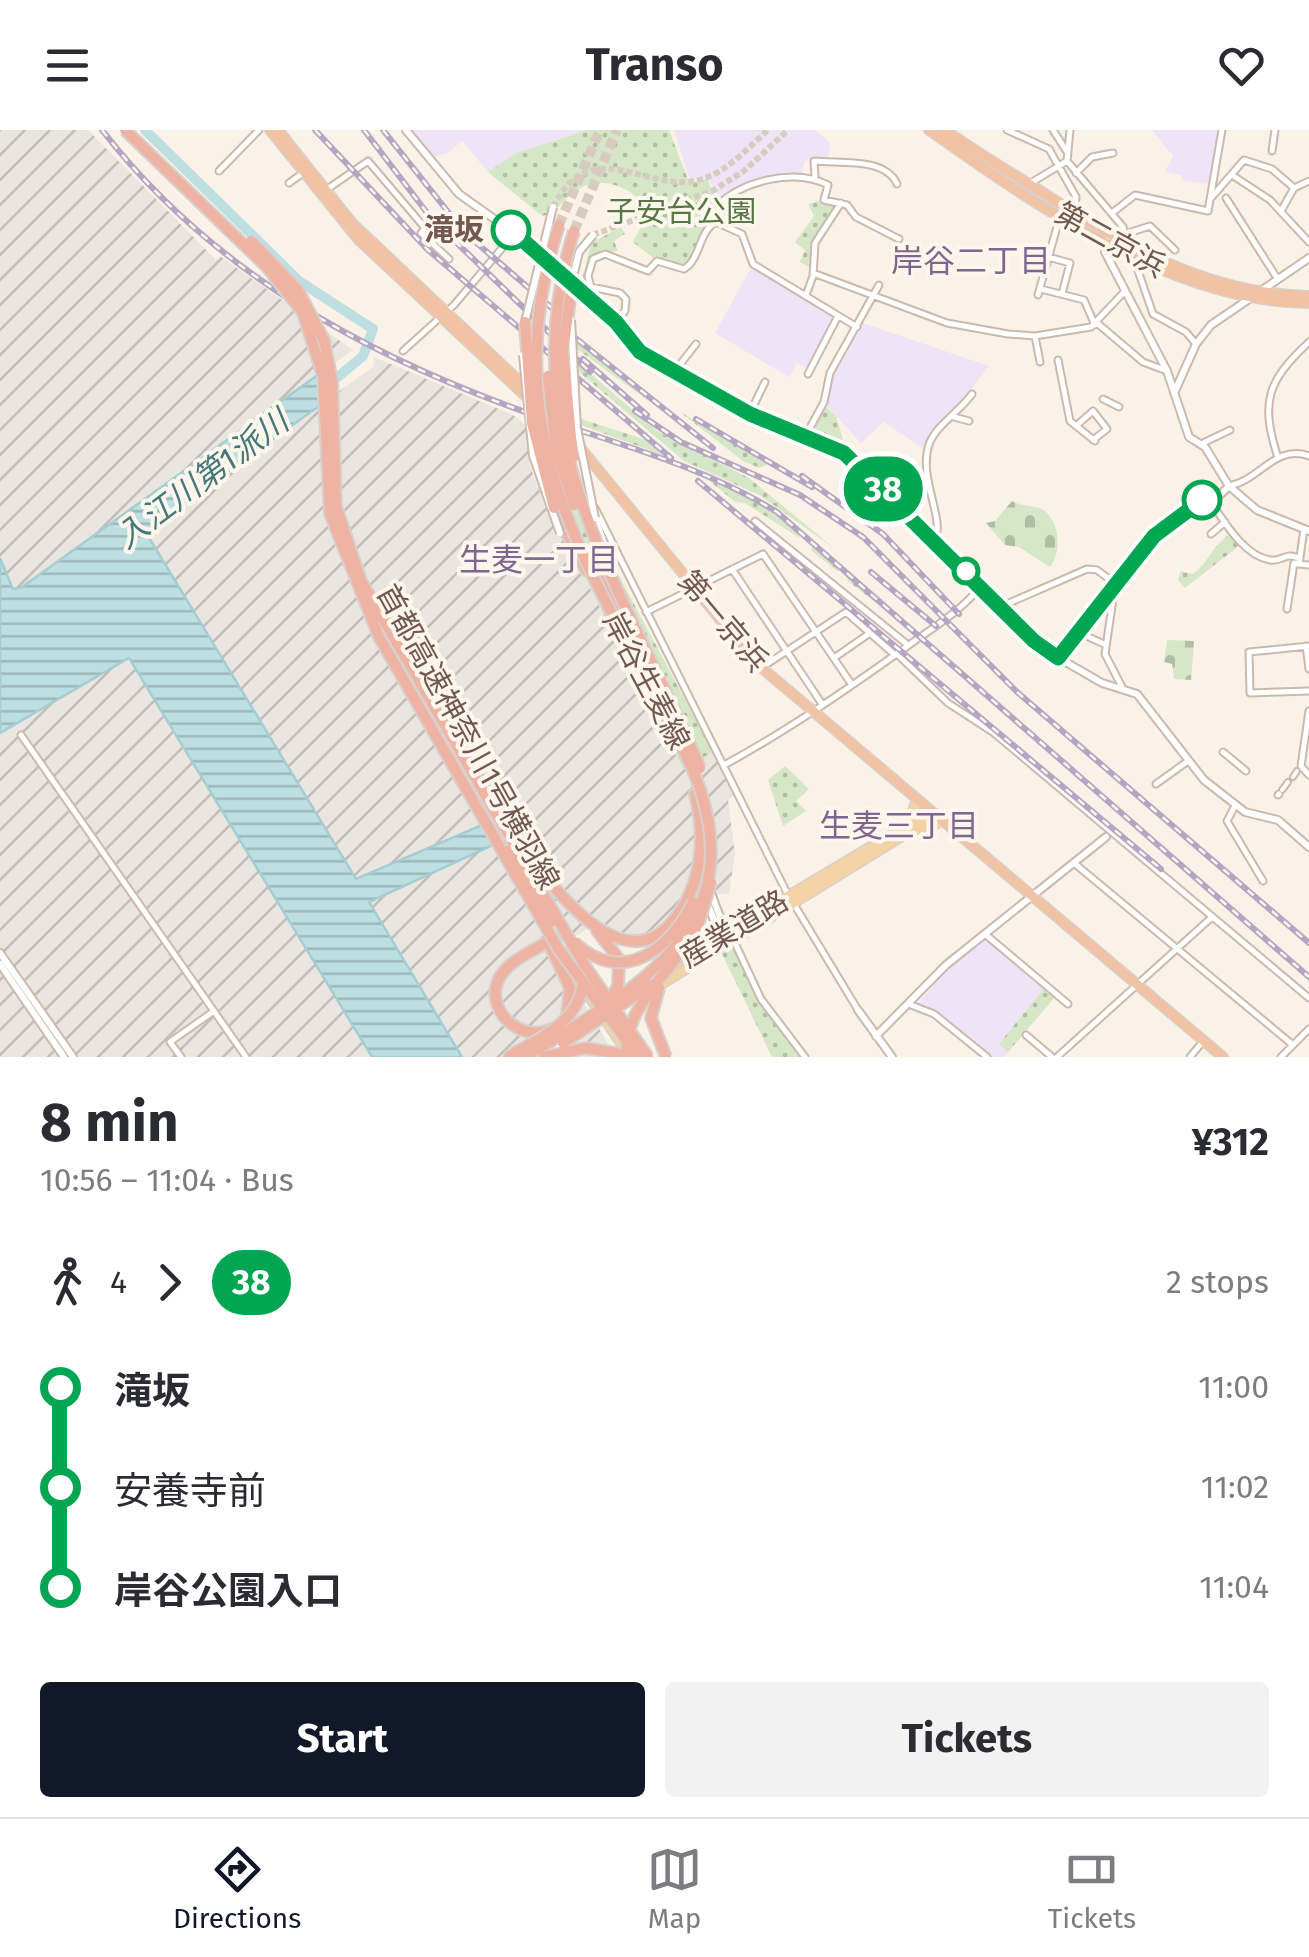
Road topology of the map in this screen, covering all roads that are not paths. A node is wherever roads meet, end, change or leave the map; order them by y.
1 (124, 130) edge
2 (134, 130) edge
3 (259, 130) edge
4 (270, 130) edge
5 (278, 130) edge
6 (406, 130) edge
7 (929, 130) edge
8 (945, 130) edge
9 (1007, 130) edge
10 (1070, 130) edge
11 (1222, 130) edge
12 (1275, 130) edge
13 (1016, 132) edge
14 (1054, 132) edge
15 (954, 137) edge
16 (1049, 150) junction
17 (1272, 151) dead end
18 (1067, 152) junction
19 (1113, 153) dead end
20 (1067, 161) junction
21 (1059, 165) junction
22 (220, 171) dead end
23 (305, 172) junction
24 (1076, 173) junction
25 (1232, 175) junction
26 (814, 177) junction
27 (1309, 181) edge
28 (289, 183) dead end
29 (896, 184) dead end
30 (1029, 184) junction
31 (1294, 188) junction
32 (326, 190) junction
33 (1210, 198) junction
34 (1226, 198) dead end
35 (841, 203) junction
36 (553, 206) tunnel mouth
37 (1281, 211) junction
38 (1112, 213) junction
39 (1060, 214) junction
40 (1074, 214) junction
41 (559, 225) tunnel mouth
42 (728, 226) junction
43 (574, 231) tunnel mouth
44 (516, 233) junction
45 (593, 234) tunnel mouth
46 (899, 239) dead end
47 (1106, 239) junction
48 (1125, 239) junction
49 (1309, 242) edge
50 (1175, 250) dead end
51 (1048, 257) junction
52 (448, 258) dead end
53 (1309, 258) edge
54 (1134, 260) junction
55 (814, 273) junction
56 (573, 276) joint
57 (1277, 278) junction
58 (879, 285) dead end
59 (1126, 291) junction
60 (1062, 294) junction
61 (1254, 295) junction
62 (806, 296) junction
63 (873, 297) junction
64 (1309, 299) edge
65 (443, 315) junction
66 (838, 316) junction
67 (525, 322) junction
68 (616, 322) junction
69 (1096, 324) junction
70 (857, 327) junction
71 (536, 333) junction
72 (1035, 336) junction
73 (1309, 342) edge
74 (696, 344) dead end
75 (1196, 344) junction
76 (403, 351) dead end
77 (1058, 360) dead end
78 (1040, 362) dead end
79 (1167, 371) junction
80 (674, 372) junction
81 (808, 374) dead end
82 (766, 382) dead end
83 (1174, 392) junction
84 (972, 394) dead end
85 (1102, 399) dead end
86 (1118, 407) dead end
87 (750, 414) junction
88 (954, 417) junction
89 (969, 420) dead end
90 (1076, 426) junction
91 (1230, 430) dead end
92 (806, 436) junction
93 (1201, 444) junction
94 (1309, 456) edge
95 (1278, 458) junction
96 (598, 474) junction
97 (1229, 486) junction
98 (1208, 498) junction
99 (756, 521) dead end
100 (1224, 522) junction
101 (1307, 530) edge
102 (1210, 534) dead end
103 (934, 540) junction
104 (1300, 562) junction
105 (1309, 565) edge
106 (732, 569) junction
107 (355, 583) junction
108 (982, 586) junction
109 (691, 589) junction
110 (1116, 589) junction
111 (1002, 606) junction
112 (610, 609) junction
113 (1287, 610) dead end
114 (646, 612) junction
115 (631, 619) junction
116 (389, 628) junction
117 (816, 631) junction
118 (1080, 632) junction
119 (870, 634) junction
120 (908, 646) junction
121 (1106, 646) junction
122 (1308, 646) edge
123 (786, 651) junction
124 (896, 654) junction
125 (639, 656) junction
126 (834, 658) junction
127 (1058, 658) junction
128 (761, 668) junction
129 (1309, 669) edge
130 (852, 685) junction
131 (651, 688) junction
132 (1124, 689) junction
133 (1309, 691) edge
134 (822, 705) junction
135 (1309, 711) edge
136 (809, 713) junction
137 (21, 735) dead end
138 (1306, 750) edge
139 (1222, 752) dead end
140 (1188, 761) junction
141 (698, 764) junction
142 (726, 764) junction
143 (471, 770) junction
144 (1246, 772) dead end
145 (1296, 773) junction
146 (1309, 775) edge
147 (1156, 784) dead end
148 (1280, 793) dead end
149 (917, 803) junction
150 (1234, 806) junction
151 (929, 818) junction
152 (708, 826) junction
153 (909, 828) junction
154 (1109, 835) junction
155 (1309, 847) edge
156 (1074, 862) junction
157 (509, 866) junction
158 (713, 871) junction
159 (524, 876) junction
160 (1263, 881) dead end
161 (1029, 898) junction
162 (790, 900) junction
163 (570, 907) junction
164 (1211, 918) junction
165 (556, 933) junction
166 (724, 934) junction
167 (984, 934) junction
168 (1176, 948) junction
169 (0, 953) edge
170 (0, 964) edge
171 (588, 979) joint
172 (1134, 986) junction
173 (1309, 998) edge
174 (1068, 1004) dead end
175 (910, 1005) junction
176 (214, 1010) junction
177 (858, 1010) joint
178 (603, 1011) junction
179 (1309, 1029) edge
180 (1026, 1035) dead end
181 (876, 1036) junction
182 (563, 1043) junction
183 (1200, 1045) junction
184 (1293, 1045) junction
185 (64, 1057) edge
186 (72, 1057) edge
187 (181, 1057) edge
188 (246, 1057) edge
189 (508, 1057) edge
190 (523, 1057) edge
191 (541, 1057) edge
192 (632, 1057) edge
193 (648, 1057) edge
194 (666, 1057) edge
195 (805, 1057) edge
196 (892, 1057) edge
197 (987, 1057) edge
198 (1054, 1057) edge
199 (1190, 1057) edge
200 (1214, 1057) edge
201 (1223, 1057) edge
202 (1281, 1057) edge

1 - 107 highway, 首都高速神奈川1号横羽線, bridge
2 - 116 highway, 首都高速神奈川1号横羽線, bridge
3 - 22 street
4 - 23 highway, 第一京浜
5 - 23 highway, 第一京浜
6 - 44 street
7 - 15 highway, 第二京浜
8 - 15 highway, 第二京浜
9 - 13 street
10 - 18 street
11 - 33 street
12 - 17 street
13 - 16 street
14 - 16 street
14 - 18 street
15 - 30 highway, 第二京浜
15 - 39 highway, 第二京浜
16 - 21 street
18 - 20 street
19 - 24 street
20 - 21 street
20 - 24 street
21 - 30 street
21 - 40 street
23 - 28 street
23 - 32 highway, 第一京浜
23 - 65 highway, 第一京浜
24 - 38 street
25 - 31 street
25 - 33 street
25 - 37 street
26 - 29 street
26 - 35 street
26 - 42 street
27 - 31 street
30 - 40 highway, 第二京浜
31 - 37 street
32 - 52 street
32 - 65 highway, 第一京浜
33 - 38 street
34 - 57 street
35 - 46 street
35 - 55 street
36 - 67 street, 岸谷生麦線, bridge
37 - 49 street
38 - 48 street
39 - 47 highway, 第二京浜
39 - 51 street
40 - 47 highway, 第二京浜
41 - 71 highway, bridge
42 - 62 street
42 - 68 street
43 - 115 highway, bridge
44 - 65 street
44 - 68 street
45 - 56 street, bridge
47 - 48 highway, 第二京浜
47 - 54 highway, 第二京浜
47 - 59 street
48 - 50 street
48 - 61 highway, 第二京浜
51 - 60 street
51 - 60 street
53 - 57 street
54 - 61 highway, 第二京浜
54 - 75 street
55 - 62 street
55 - 63 street
56 - 115 highway, bridge
57 - 61 street
58 - 63 street
59 - 69 street
59 - 79 street
60 - 69 street
61 - 64 highway, 第二京浜
61 - 75 street
62 - 66 street
63 - 70 street
63 - 72 street
65 - 76 street
65 - 96 highway, 第一京浜
66 - 70 street
66 - 81 street
67 - 112 highway, bridge
67 - 125 street, 岸谷生麦線, bridge
68 - 80 street
69 - 72 street
69 - 79 street
70 - 92 street
71 - 112 highway, bridge
71 - 125 highway, bridge
72 - 78 street
73 - 95 street
74 - 80 street
75 - 83 street
77 - 90 street
79 - 83 street
80 - 87 street
82 - 87 street
83 - 93 street
84 - 88 street
85 - 86 street
87 - 92 street
88 - 89 street
88 - 103 street
90 - 90 street
91 - 93 street
92 - 103 street
93 - 97 street
94 - 95 street
95 - 97 street
96 - 109 highway, 第一京浜
96 - 114 street
97 - 98 street
97 - 101 street
98 - 100 street
98 - 110 street
99 - 120 street
100 - 102 street
100 - 104 street
101 - 104 street
103 - 108 street
104 - 105 street
104 - 113 street
106 - 109 street
106 - 117 street
106 - 123 street
107 - 157 highway, 首都高速神奈川1号横羽線, bridge
107 - 159 highway, bridge
108 - 111 street
108 - 120 street
109 - 114 street
109 - 128 highway, 第一京浜
109 - 136 highway, 第一京浜
110 - 111 street
110 - 118 street
110 - 121 street
111 - 127 street
112 - 131 highway, bridge
114 - 142 street
115 - 141 highway, bridge
115 - 166 street, 岸谷生麦線, bridge
116 - 143 highway, 首都高速神奈川1号横羽線, bridge
116 - 163 highway, bridge
117 - 119 street
117 - 123 street
117 - 126 street
118 - 121 street
118 - 127 street
119 - 124 street
119 - 126 street
120 - 124 street
121 - 132 street
122 - 129 street
122 - 133 street
123 - 128 street
123 - 134 street
124 - 130 street
124 - 154 street
125 - 166 street, 岸谷生麦線, bridge
126 - 130 street
127 - 132 street
128 - 136 highway, 第一京浜
130 - 134 street
131 - 152 highway, bridge
131 - 163 highway, bridge
132 - 140 street
134 - 136 street
135 - 138 street
136 - 142 street
136 - 149 highway, 第一京浜
137 - 176 street
138 - 145 street
139 - 144 street
140 - 147 street
140 - 150 street
141 - 158 highway, bridge
141 - 159 highway, bridge
142 - 162 street
143 - 165 highway, bridge
143 - 193 highway, 首都高速神奈川1号横羽線, bridge
145 - 146 street
145 - 148 street
149 - 151 highway, 第一京浜
149 - 153 main road
150 - 155 street
150 - 160 street
151 - 153 main road, 産業道路
151 - 161 highway, 第一京浜
152 - 190 highway, bridge
152 - 192 highway, bridge
153 - 162 main road, 産業道路
154 - 156 street
154 - 164 street
156 - 161 street
156 - 168 street
157 - 165 highway, bridge
157 - 192 highway, 首都高速神奈川1号横羽線, bridge
158 - 182 highway, bridge
158 - 194 highway, bridge
159 - 189 highway, bridge
161 - 167 street
161 - 172 highway, 第一京浜
162 - 166 main road, 産業道路
162 - 166 main road, 産業道路
162 - 177 street
163 - 182 highway, bridge
164 - 168 street
164 - 173 street
165 - 171 highway
165 - 178 main road
166 - 178 main road, 産業道路
166 - 178 main road, 産業道路
166 - 195 street
167 - 174 street
167 - 175 street
168 - 172 street
168 - 184 street
169 - 186 street
170 - 185 street
171 - 178 main road
172 - 183 highway, 第一京浜
172 - 198 street
172 - 201 highway, 第一京浜
175 - 181 street
175 - 197 street
176 - 187 street
176 - 188 street
177 - 181 street
178 - 190 street
178 - 191 street
178 - 192 main road
179 - 184 street
180 - 198 street
181 - 196 street
182 - 191 highway, bridge
183 - 199 street
183 - 200 highway, 第一京浜
184 - 202 street
191 - 192 highway, bridge

